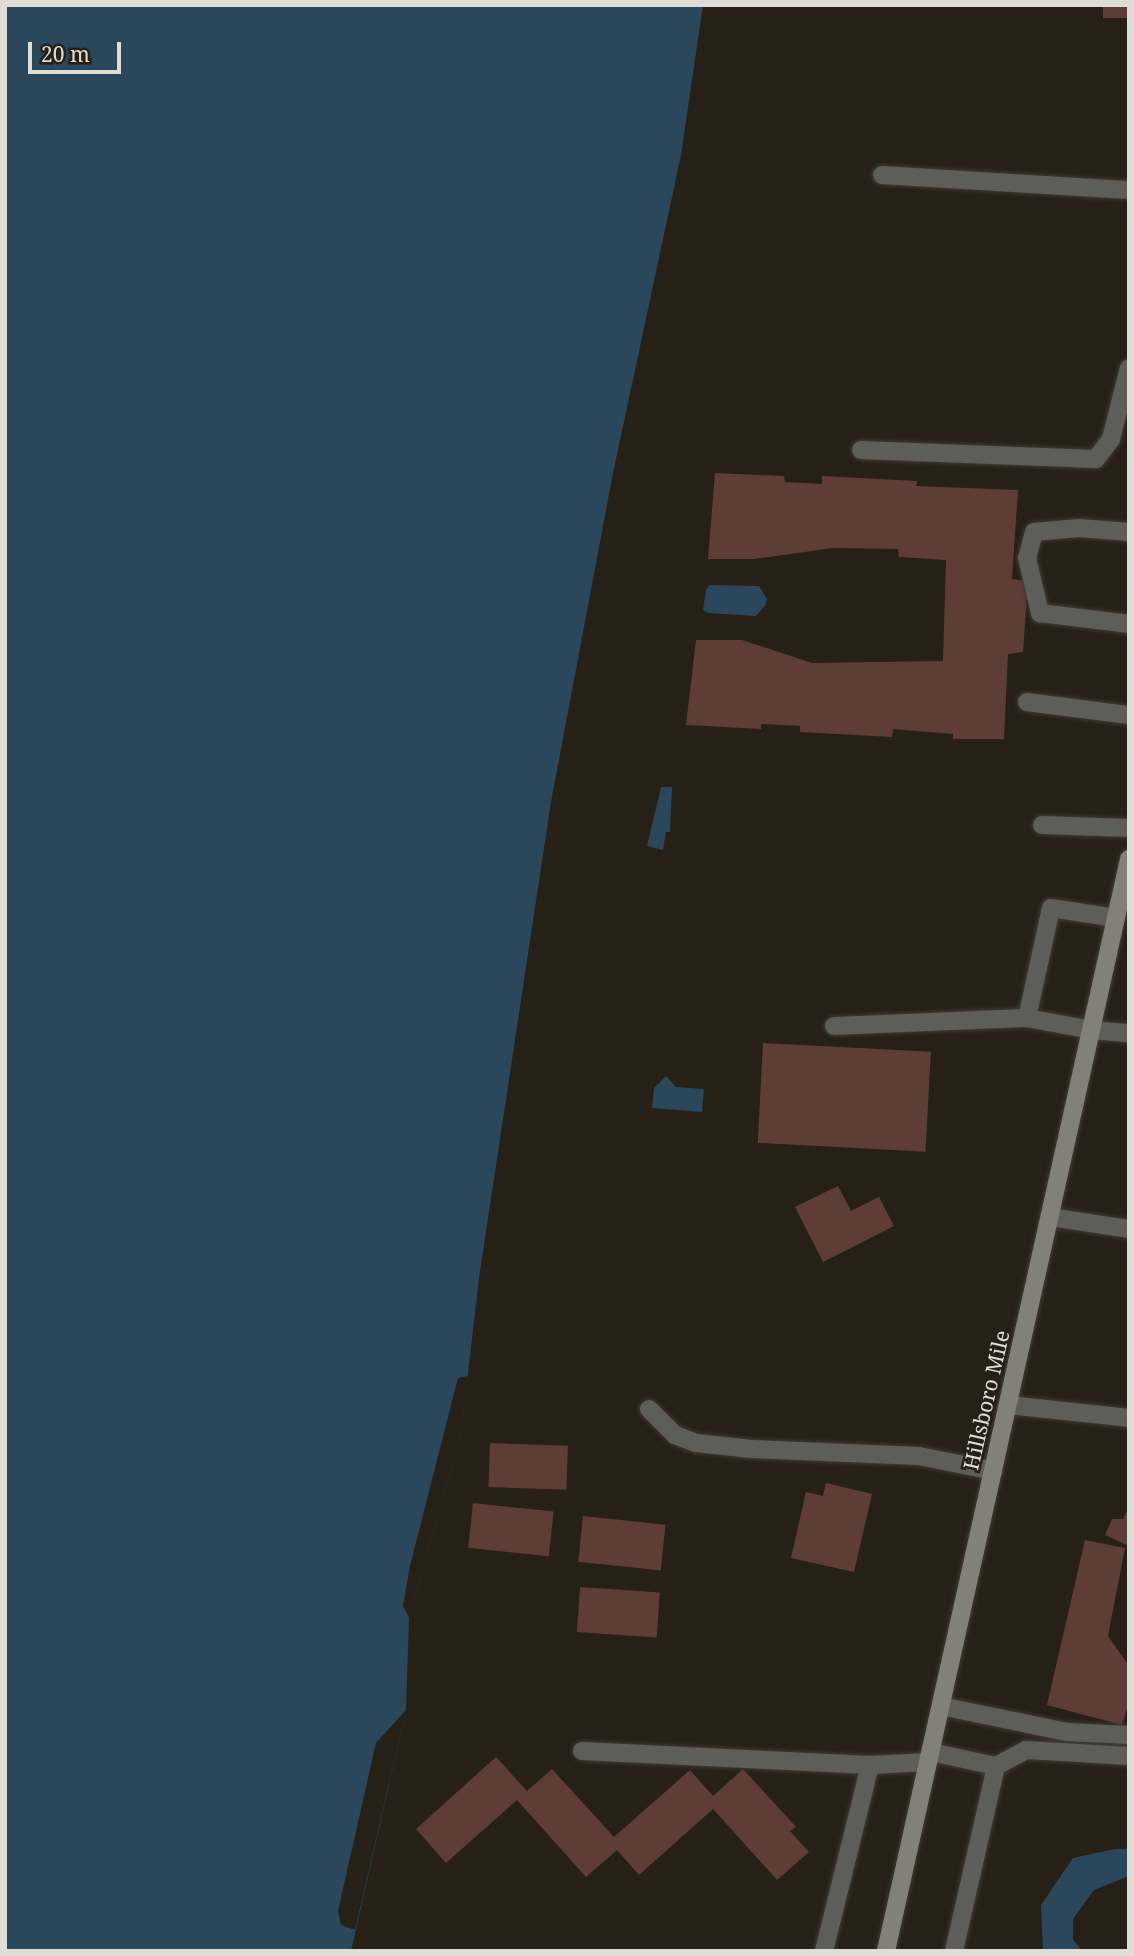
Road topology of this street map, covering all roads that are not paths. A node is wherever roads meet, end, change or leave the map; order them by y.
1 (882, 175) dead end
2 (1129, 190) edge
3 (1129, 368) edge
4 (861, 450) dead end
5 (1129, 532) edge
6 (1129, 624) edge
7 (1027, 702) dead end
8 (1129, 715) edge
9 (1042, 825) dead end
10 (1129, 828) edge
11 (1129, 859) edge
12 (1116, 918) junction
13 (1027, 1018) junction
14 (834, 1026) dead end
15 (1091, 1030) junction
16 (1129, 1033) edge
17 (1050, 1217) junction
18 (1129, 1229) edge
19 (1008, 1405) junction
20 (649, 1409) dead end
21 (1129, 1418) edge
22 (994, 1471) junction
23 (941, 1706) junction
24 (1129, 1735) edge
25 (582, 1751) dead end
26 (1129, 1756) edge
27 (929, 1757) junction
28 (870, 1765) junction
29 (996, 1766) junction
30 (824, 1951) edge
31 (886, 1951) edge
32 (954, 1951) edge

1 - 2 street
3 - 4 street
5 - 6 street
7 - 8 street
9 - 10 street
11 - 12 main road, Hillsboro Mile
12 - 13 street
12 - 15 main road, Hillsboro Mile
13 - 14 street
13 - 15 street
15 - 16 street
15 - 17 main road, Hillsboro Mile
17 - 18 street
17 - 19 main road, Hillsboro Mile
19 - 21 street
19 - 22 main road, Hillsboro Mile
20 - 22 street
22 - 23 main road, Hillsboro Mile
23 - 24 street
23 - 27 main road, Hillsboro Mile
25 - 28 street
26 - 29 street
27 - 28 street
27 - 29 street
27 - 31 main road, Hillsboro Mile
28 - 30 street
29 - 32 street

